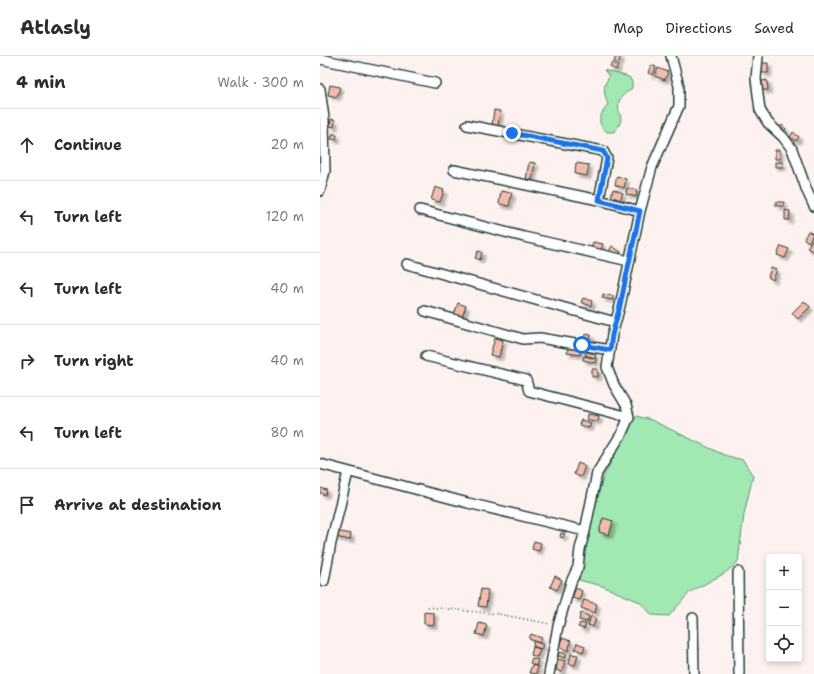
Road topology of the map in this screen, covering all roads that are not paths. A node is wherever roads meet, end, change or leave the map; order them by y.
1 (671, 56) edge
2 (758, 56) edge
3 (320, 58) edge
4 (435, 83) dead end
5 (320, 90) edge
6 (466, 125) dead end
7 (454, 170) dead end
8 (320, 191) edge
9 (599, 200) junction
10 (814, 206) edge
11 (420, 210) dead end
12 (640, 211) junction
13 (629, 261) junction
14 (407, 264) dead end
15 (425, 311) dead end
16 (616, 322) junction
17 (610, 350) junction
18 (426, 356) dead end
19 (629, 417) junction
20 (320, 464) edge
21 (348, 472) junction
22 (585, 531) junction
23 (738, 572) dead end
24 (324, 581) dead end
25 (693, 618) dead end
26 (548, 674) edge
27 (694, 674) edge
28 (738, 674) edge

1 - 12 street
2 - 10 street
3 - 4 street
5 - 8 street
6 - 9 street
7 - 9 street
9 - 12 street
11 - 13 street
12 - 13 street
13 - 16 street
14 - 16 street
15 - 17 street
16 - 17 street
17 - 19 street
18 - 19 street
19 - 22 street
20 - 21 street
21 - 22 street
21 - 24 street
22 - 26 street
23 - 28 street
25 - 27 street

